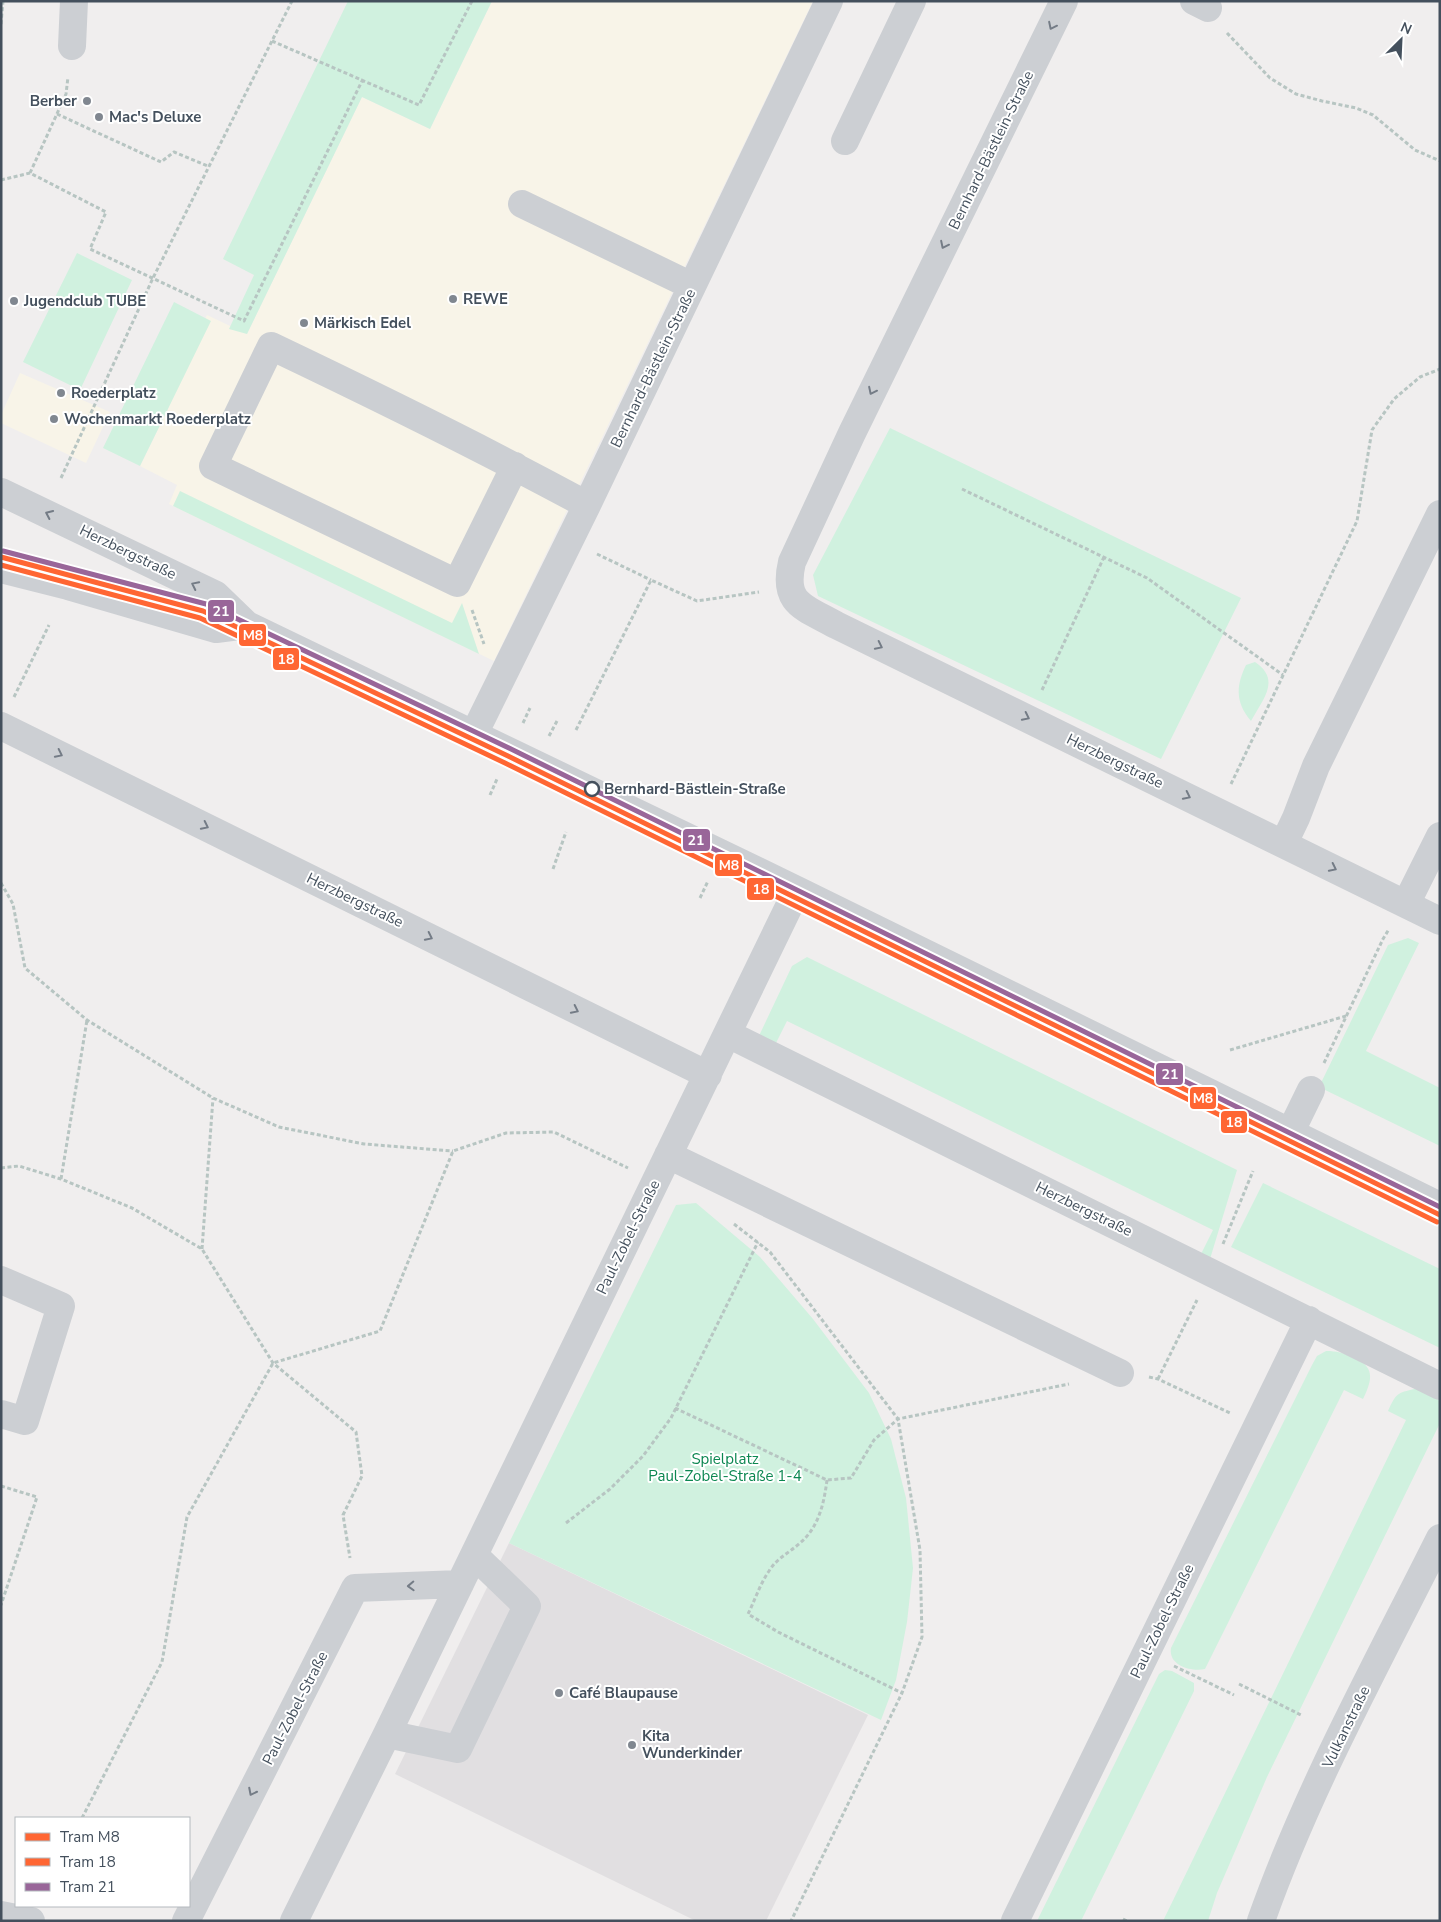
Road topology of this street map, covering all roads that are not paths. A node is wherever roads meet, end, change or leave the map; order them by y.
1 (74, 1) edge
2 (829, 1) edge
3 (912, 1) edge
4 (1064, 1) edge
5 (72, 46) dead end
6 (845, 141) dead end
7 (522, 204) dead end
8 (692, 286) junction
9 (515, 466) junction
10 (1, 492) edge
11 (587, 505) junction
12 (1440, 514) edge
13 (1, 570) edge
14 (791, 593) joint
15 (246, 625) junction
16 (6, 715) edge
17 (474, 734) junction
18 (1440, 836) edge
19 (1284, 843) junction
20 (798, 890) junction
21 (1406, 904) junction
22 (1440, 921) edge
23 (728, 1034) junction
24 (708, 1075) junction
25 (1311, 1090) road end
26 (1290, 1133) junction
27 (668, 1155) junction
28 (1440, 1206) edge
29 (10, 1289) edge
30 (1309, 1320) junction
31 (1120, 1373) road end
32 (1440, 1386) edge
33 (1, 1414) edge
34 (1440, 1538) edge
35 (474, 1555) junction
36 (460, 1584) junction
37 (387, 1734) junction
38 (1, 1915) edge
39 (30, 1921) edge
40 (186, 1921) edge
41 (294, 1921) edge
42 (1015, 1921) edge
43 (1261, 1921) edge

1 - 5 street
2 - 8 street, Bernhard-Bästlein-Straße
3 - 6 street
4 -> 14 street, Bernhard-Bästlein-Straße
7 - 8 street
8 - 11 street, Bernhard-Bästlein-Straße
9 - 9 street
9 - 11 street
15 -> 10 street, Herzbergstraße
11 - 17 street, Bernhard-Bästlein-Straße
12 - 19 street
13 - 15 street
14 -> 19 street, Herzbergstraße
15 - 17 street, Herzbergstraße
16 -> 24 street, Herzbergstraße
17 - 20 street, Herzbergstraße
18 - 21 street
19 -> 21 street, Herzbergstraße
20 - 23 street, Paul-Zobel-Straße
20 - 26 street, Herzbergstraße
21 - 22 street, Herzbergstraße
23 - 24 street, Paul-Zobel-Straße
23 - 30 street, Herzbergstraße
24 - 27 street, Paul-Zobel-Straße
25 - 26 street
26 - 28 street, Herzbergstraße
27 - 31 street
27 - 35 street, Paul-Zobel-Straße
29 - 33 street
30 - 32 street, Herzbergstraße
30 - 42 street, Paul-Zobel-Straße
34 - 43 street, Vulkanstraße
35 - 36 street, Paul-Zobel-Straße
35 - 37 street
36 - 37 street, Paul-Zobel-Straße
36 -> 40 street, Paul-Zobel-Straße
37 - 41 street, Paul-Zobel-Straße
38 - 39 street

